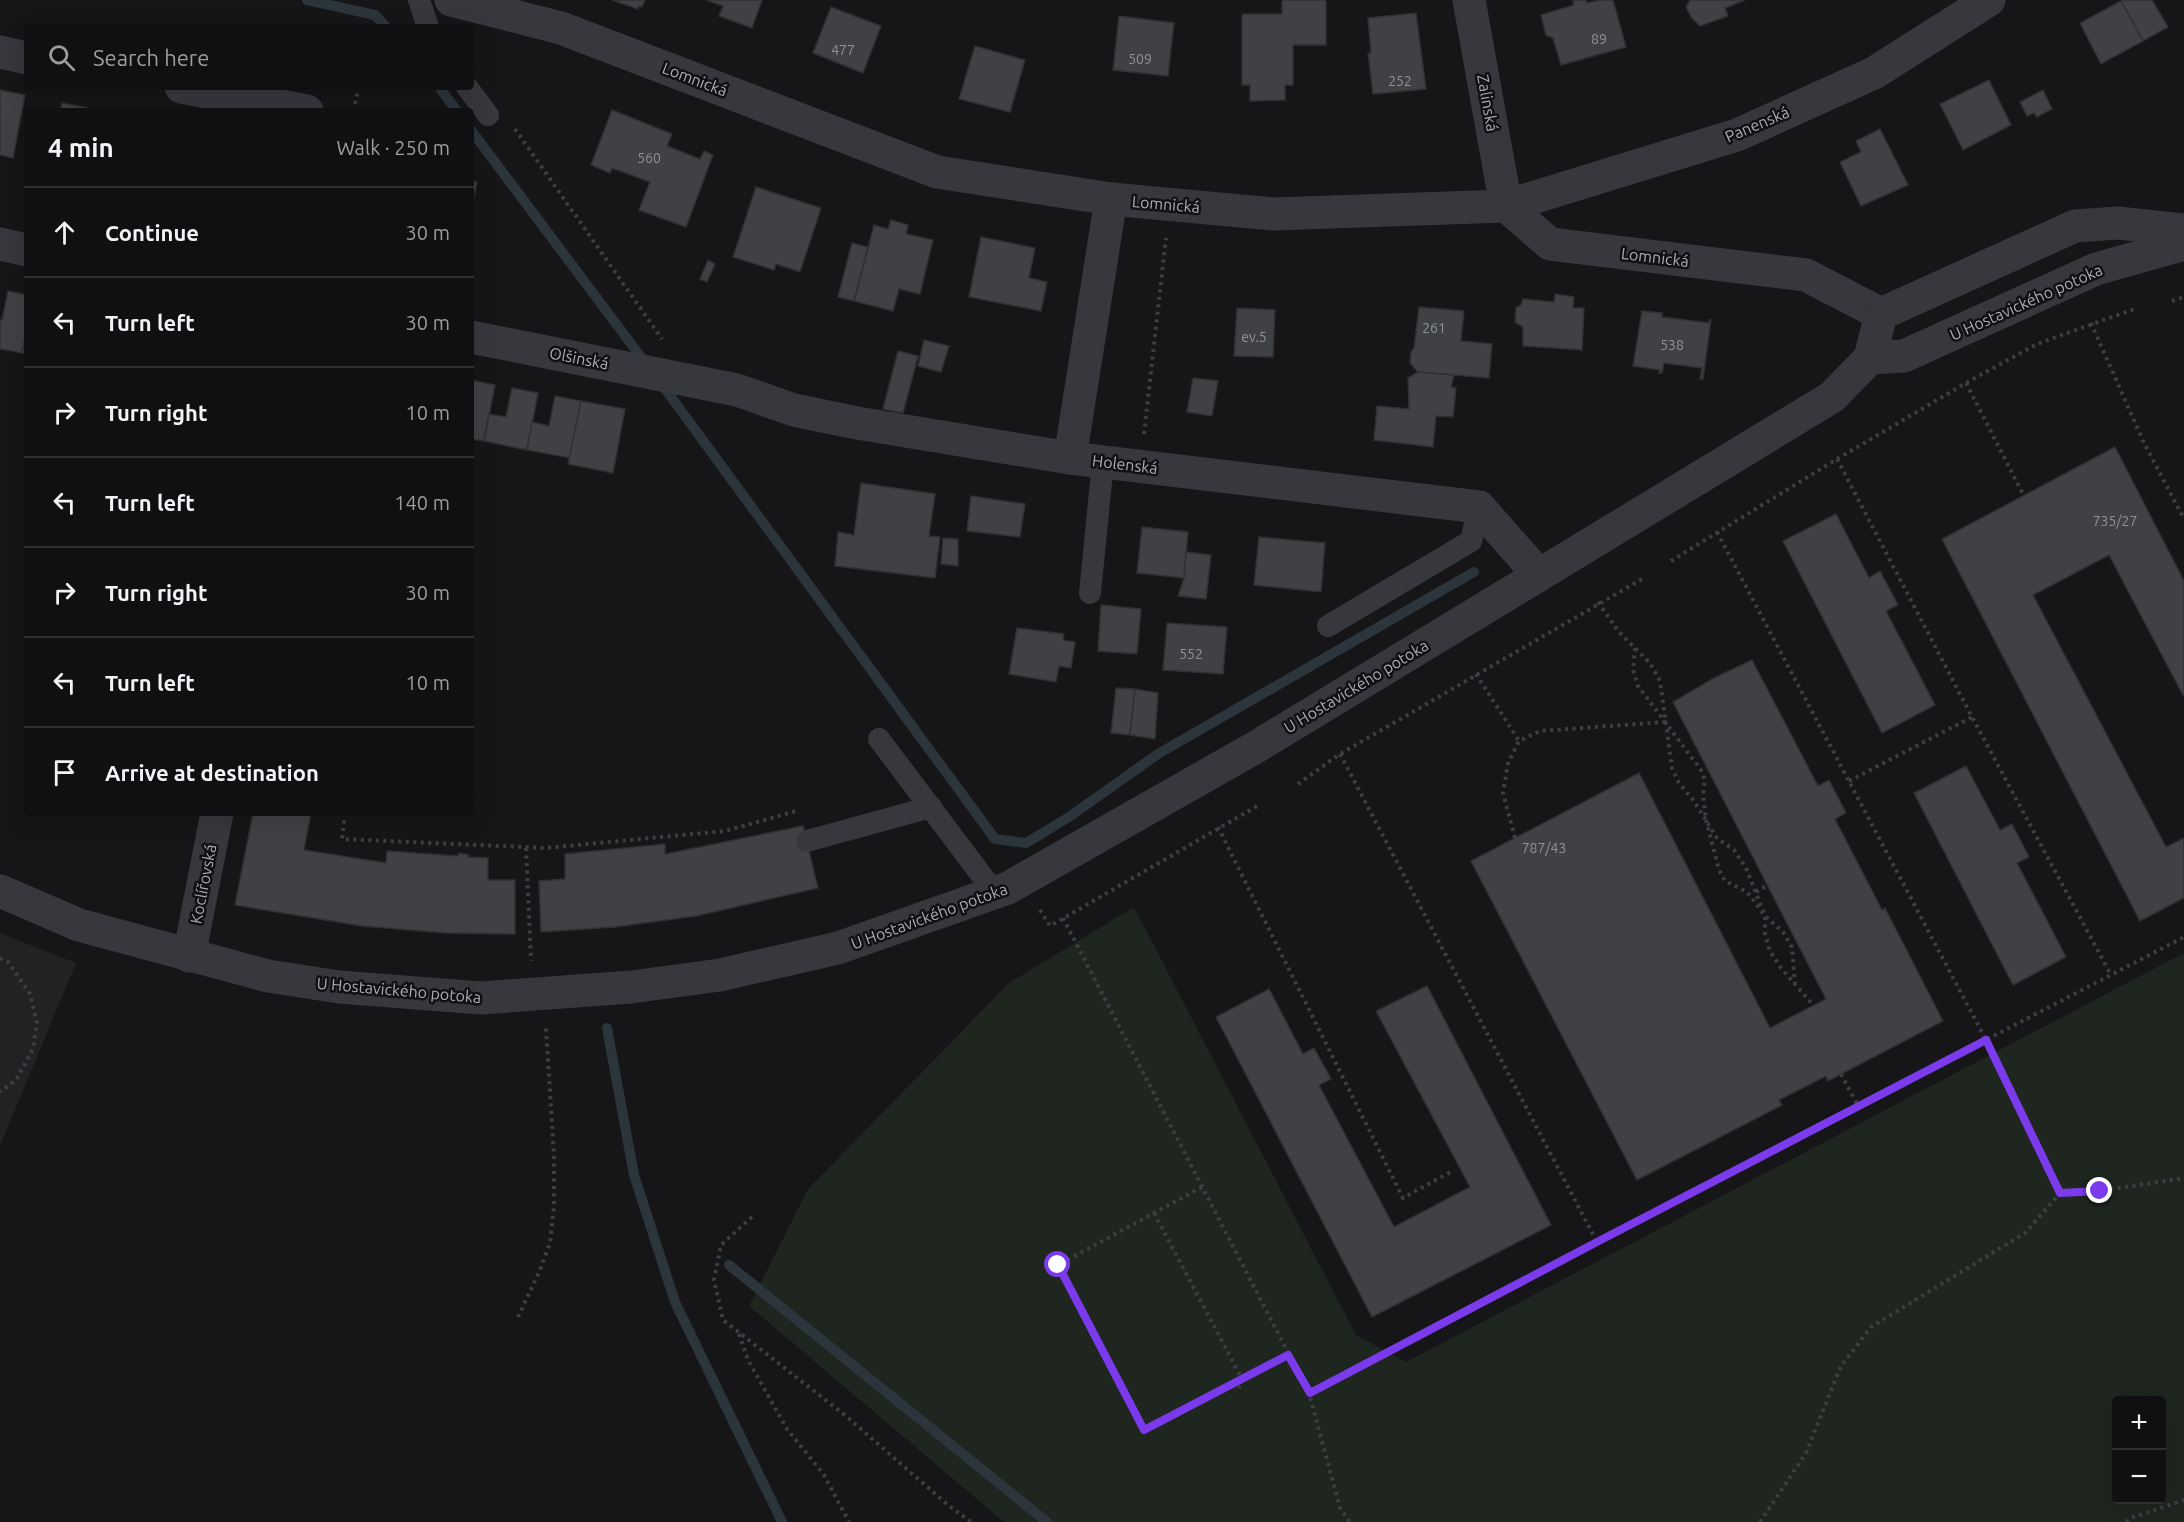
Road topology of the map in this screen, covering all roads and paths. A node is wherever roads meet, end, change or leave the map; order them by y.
1 (419, 0) edge
2 (451, 0) edge
3 (1469, 0) edge
4 (1989, 0) edge
5 (428, 24) edge
6 (0, 52) edge
7 (24, 57) edge
8 (197, 90) edge
9 (358, 90) edge
10 (469, 90) edge
11 (291, 108) edge
12 (353, 108) edge
13 (488, 115) joint
14 (1112, 199) junction
15 (1170, 205) junction
16 (1506, 206) junction
17 (2184, 230) edge
18 (0, 244) edge
19 (2184, 244) edge
20 (24, 248) edge
21 (2184, 297) edge
22 (2172, 301) dead end
23 (2137, 308) dead end
24 (1881, 314) junction
25 (2091, 323) junction
26 (474, 337) edge
27 (665, 343) dead end
28 (1870, 358) junction
29 (687, 379) joint
30 (1966, 383) junction
31 (1070, 458) junction
32 (1837, 459) junction
33 (1102, 462) junction
34 (1140, 466) junction
35 (2024, 496) dead end
36 (1479, 507) junction
37 (2184, 519) edge
38 (1717, 532) junction
39 (1671, 561) dead end
40 (1539, 575) junction
41 (1642, 579) dead end
42 (1090, 593) dead end
43 (1598, 602) junction
44 (1328, 626) dead end
45 (1635, 648) junction
46 (1476, 674) junction
47 (1972, 717) junction
48 (1666, 722) junction
49 (879, 739) dead end
50 (1518, 741) junction
51 (1340, 754) junction
52 (1849, 781) junction
53 (1298, 784) dead end
54 (1259, 805) dead end
55 (931, 807) junction
56 (800, 809) dead end
57 (216, 816) edge
58 (345, 816) edge
59 (1706, 820) junction
60 (1218, 827) junction
61 (1515, 838) dead end
62 (807, 841) dead end
63 (526, 848) junction
64 (1768, 885) dead end
65 (0, 891) edge
66 (1756, 892) junction
67 (995, 893) junction
68 (1765, 916) junction
69 (2184, 937) edge
70 (189, 956) junction
71 (0, 958) edge
72 (2111, 975) junction
73 (1795, 984) junction
74 (532, 994) junction
75 (1813, 1005) dead end
76 (546, 1027) dead end
77 (1986, 1040) junction
78 (1841, 1074) dead end
79 (0, 1092) edge
80 (1858, 1106) junction
81 (1454, 1170) dead end
82 (2184, 1178) edge
83 (1202, 1187) junction
84 (2060, 1193) junction
85 (1154, 1213) junction
86 (752, 1217) dead end
87 (1597, 1242) junction
88 (518, 1317) dead end
89 (739, 1333) junction
90 (1288, 1355) junction
91 (1242, 1379) junction
92 (1239, 1388) dead end
93 (1310, 1393) junction
94 (2184, 1500) edge
95 (849, 1522) edge
96 (971, 1522) edge
97 (1350, 1522) edge
98 (1760, 1522) edge
99 (2126, 1522) edge

1 - 5 lane
2 - 14 street, Lomnická
3 - 16 street, Zalinská
4 - 16 street, Panenská
6 - 7 street
8 - 11 street
9 - 12 path
10 - 13 lane
13 - 27 path
14 - 15 street, Lomnická
14 - 31 street, Lomnická
15 - 16 street, Lomnická
15 - 34 path
16 - 24 street, Lomnická
17 - 24 street
18 - 20 street
19 - 28 street, U Hostavického potoka
21 - 22 path
23 - 25 path
24 - 28 street
25 - 30 path
25 - 37 path
26 - 29 street, Olšinská
28 - 40 street, U Hostavického potoka
29 - 31 street, Holenská
30 - 32 path
30 - 35 path
31 - 33 street, Holenská
32 - 38 path
32 - 47 path
33 - 34 street, Holenská
33 - 42 lane
34 - 36 street, Holenská
36 - 40 street
36 - 44 lane
38 - 39 path
38 - 52 path
40 - 67 street, U Hostavického potoka
41 - 43 path
43 - 45 path
43 - 46 path
45 - 48 path
45 - 48 path
46 - 50 path
46 - 51 path
47 - 52 path
47 - 72 path
48 - 50 path
48 - 59 path
48 - 59 path
49 - 55 lane
50 - 61 path
51 - 53 path
51 - 87 path
52 - 77 path
54 - 60 path
55 - 62 lane
55 - 67 lane
56 - 63 path
57 - 70 street, Koclířovská
58 - 63 path
59 - 66 path
59 - 68 path
60 - 81 path
60 - 83 path
63 - 74 path
64 - 66 path
65 - 70 street, U Hostavického potoka
66 - 68 path
67 - 74 street, U Hostavického potoka
68 - 73 path
68 - 73 path
69 - 72 path
70 - 74 street, U Hostavického potoka
71 - 79 path
72 - 77 path
73 - 75 path
76 - 88 path
77 - 80 path
77 - 84 path
78 - 80 path
80 - 87 path
82 - 84 path
83 - 85 path
83 - 90 path
84 - 98 path
85 - 91 path
85 - 91 path
86 - 89 path
87 - 93 path
89 - 95 path
89 - 96 path
90 - 91 path
90 - 93 path
91 - 92 path
93 - 97 path
94 - 99 path

